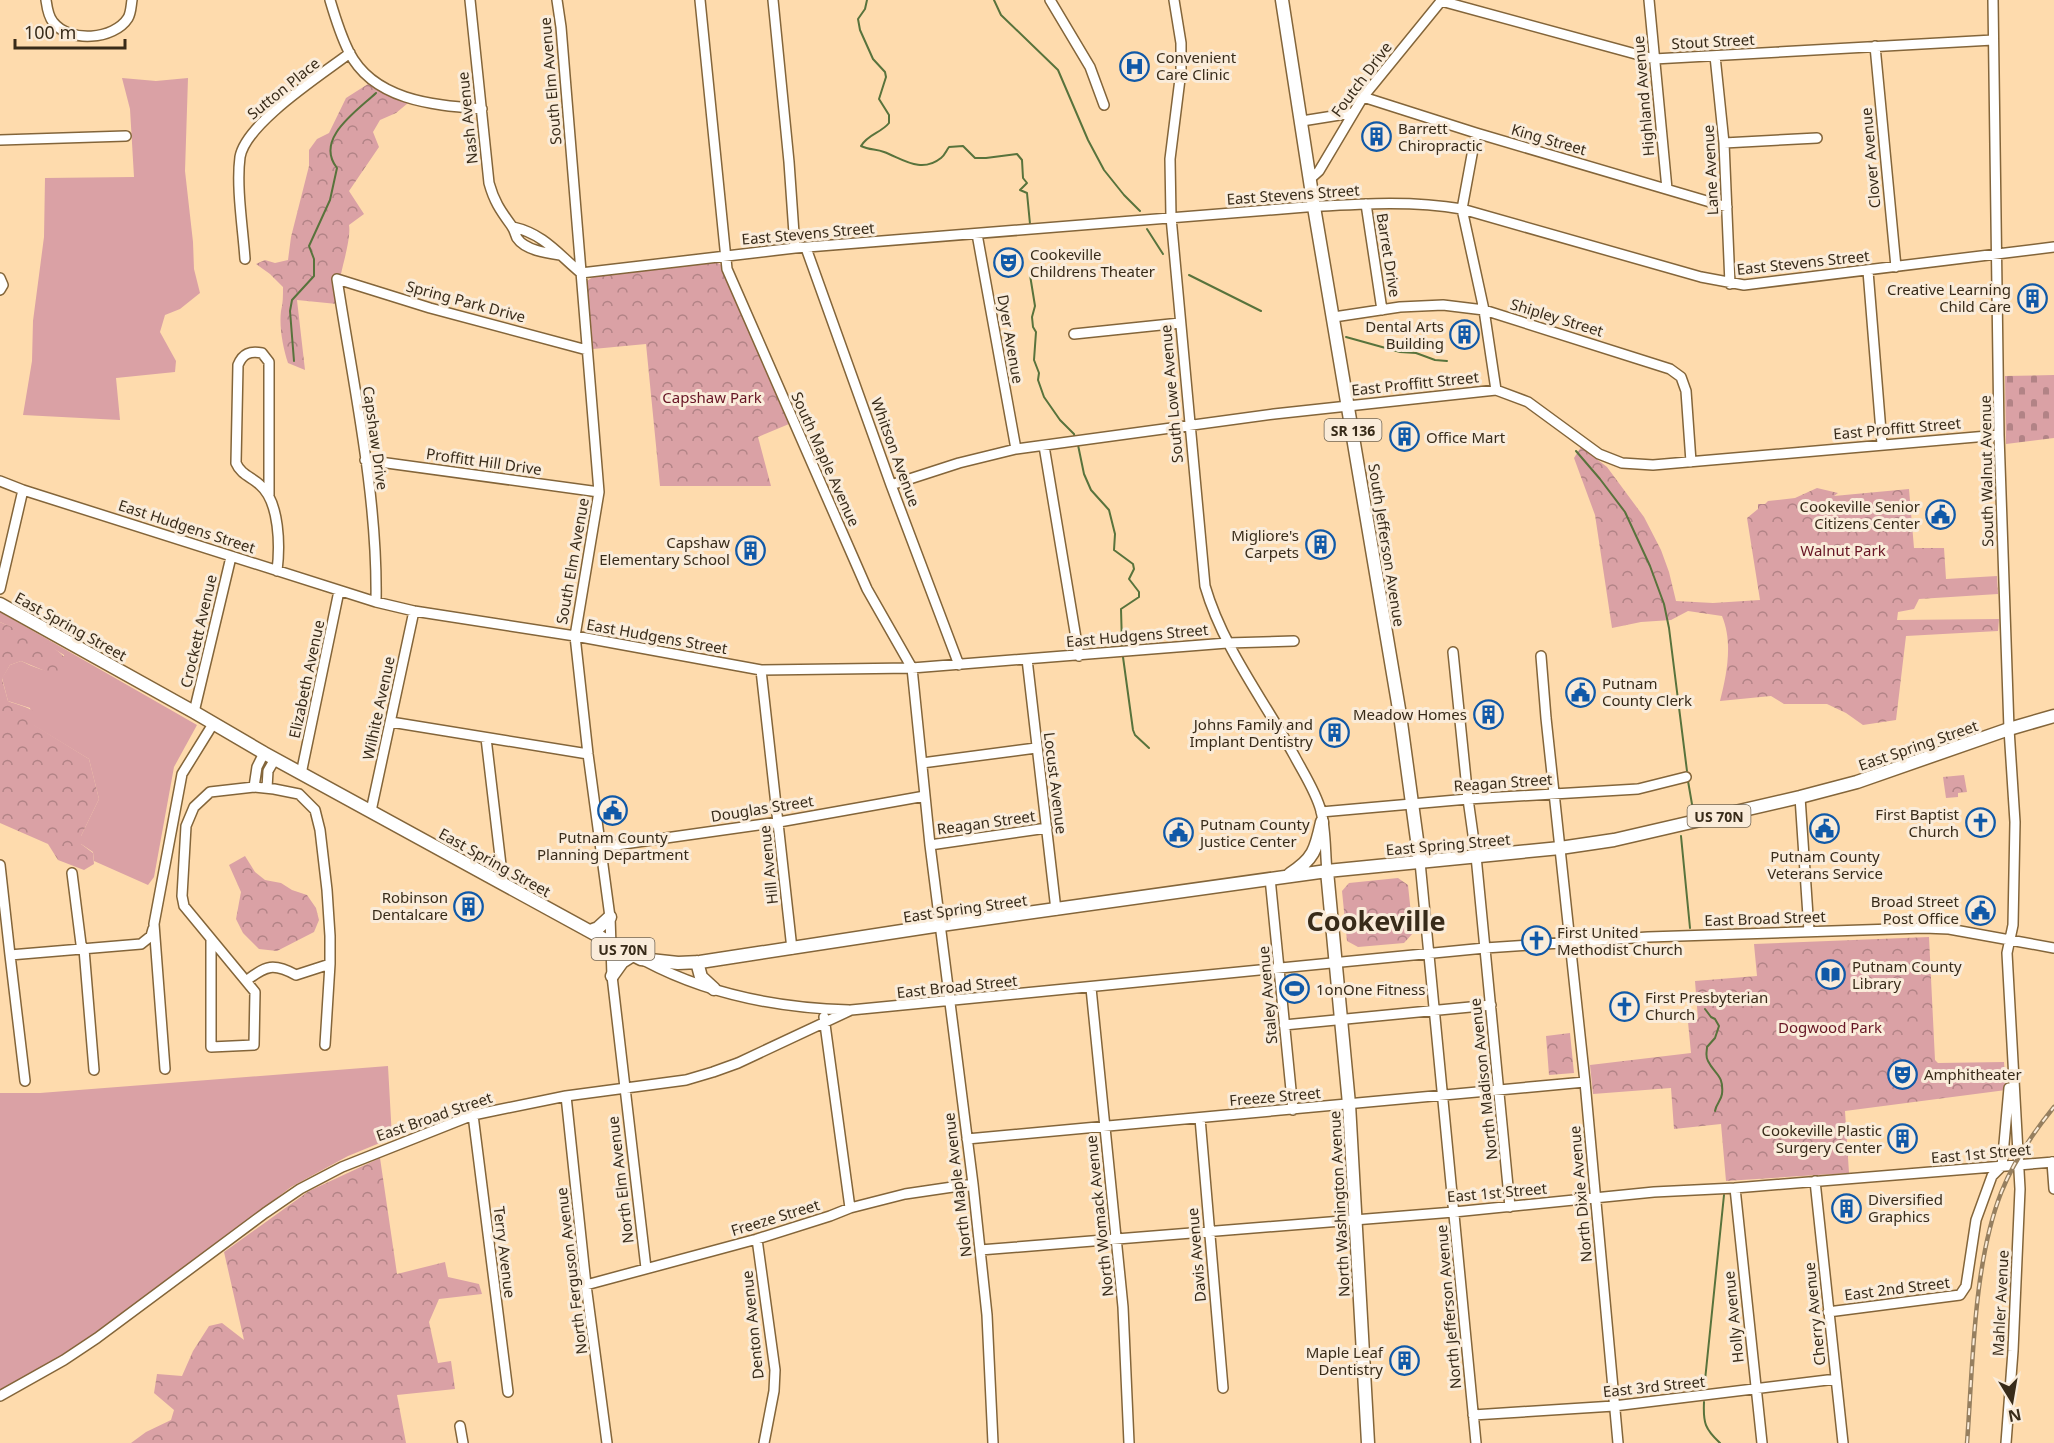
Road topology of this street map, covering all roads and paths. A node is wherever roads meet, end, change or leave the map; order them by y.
1 (46, 0) edge
2 (132, 0) edge
3 (330, 0) edge
4 (470, 0) edge
5 (557, 0) edge
6 (700, 0) edge
7 (773, 0) edge
8 (1050, 0) edge
9 (1174, 0) edge
10 (1282, 0) edge
11 (1442, 0) edge
12 (1649, 0) edge
13 (1993, 0) edge
14 (1993, 40) junction
15 (1875, 46) junction
16 (350, 53) junction
17 (1715, 56) junction
18 (1654, 59) junction
19 (1363, 97) junction
20 (1104, 105) dead end
21 (482, 110) junction
22 (1352, 113) junction
23 (1302, 122) junction
24 (1476, 133) junction
25 (126, 136) dead end
26 (1817, 138) dead end
27 (0, 140) edge
28 (1725, 143) junction
29 (1310, 180) junction
30 (1667, 189) junction
31 (1366, 204) junction
32 (1314, 207) junction
33 (1727, 207) junction
34 (1462, 210) junction
35 (1172, 218) junction
36 (977, 234) junction
37 (2054, 247) edge
38 (795, 248) junction
39 (806, 248) junction
40 (1997, 254) junction
41 (725, 255) junction
42 (245, 259) dead end
43 (1896, 267) junction
44 (1868, 271) junction
45 (581, 273) junction
46 (0, 278) edge
47 (337, 279) joint
48 (1730, 284) junction
49 (0, 290) edge
50 (1382, 310) junction
51 (1484, 310) junction
52 (1334, 317) junction
53 (1180, 323) junction
54 (1074, 334) dead end
55 (587, 350) junction
56 (1497, 390) junction
57 (1348, 405) junction
58 (1189, 426) junction
59 (2000, 435) junction
60 (1882, 444) junction
61 (1044, 446) junction
62 (1016, 449) junction
63 (365, 460) junction
64 (1691, 462) junction
65 (0, 482) edge
66 (891, 485) junction
67 (23, 490) junction
68 (599, 492) junction
69 (269, 495) junction
70 (231, 557) junction
71 (277, 571) junction
72 (0, 588) edge
73 (339, 591) junction
74 (376, 602) junction
75 (0, 604) edge
76 (414, 611) junction
77 (575, 636) junction
78 (1294, 641) dead end
79 (1227, 643) junction
80 (1453, 652) dead end
81 (1079, 656) junction
82 (1541, 656) dead end
83 (1027, 659) junction
84 (959, 665) junction
85 (912, 668) junction
86 (761, 670) junction
87 (194, 712) junction
88 (2054, 716) edge
89 (391, 722) junction
90 (213, 724) junction
91 (2009, 729) junction
92 (486, 738) junction
93 (1036, 748) junction
94 (588, 754) junction
95 (269, 756) junction
96 (922, 763) junction
97 (301, 774) junction
98 (1686, 777) dead end
99 (254, 787) junction
100 (267, 788) junction
101 (1555, 794) junction
102 (925, 796) junction
103 (1800, 797) junction
104 (1468, 799) junction
105 (1413, 804) junction
106 (371, 811) junction
107 (1322, 817) junction
108 (778, 822) junction
109 (1047, 828) junction
110 (930, 845) junction
111 (602, 846) junction
112 (1560, 848) junction
113 (1476, 856) junction
114 (1419, 861) junction
115 (0, 865) edge
116 (1326, 871) junction
117 (72, 873) dead end
118 (1285, 876) junction
119 (1270, 878) junction
120 (503, 882) junction
121 (1056, 910) junction
122 (610, 917) junction
123 (154, 924) junction
124 (940, 925) junction
125 (590, 931) junction
126 (1809, 931) junction
127 (211, 939) junction
128 (2011, 940) junction
129 (1570, 942) junction
130 (611, 943) junction
131 (1485, 948) junction
132 (2054, 948) edge
133 (84, 949) junction
134 (792, 949) junction
135 (1428, 954) junction
136 (10, 955) junction
137 (637, 957) junction
138 (697, 962) junction
139 (330, 964) junction
140 (1335, 964) junction
141 (1280, 969) junction
142 (612, 976) junction
143 (246, 981) junction
144 (1091, 988) junction
145 (714, 989) junction
146 (950, 1000) junction
147 (1491, 1005) junction
148 (823, 1009) junction
149 (851, 1010) junction
150 (1435, 1010) junction
151 (1340, 1019) junction
152 (824, 1023) junction
153 (1284, 1025) junction
154 (326, 1045) dead end
155 (2012, 1059) junction
156 (165, 1069) dead end
157 (94, 1070) dead end
158 (25, 1081) dead end
159 (1585, 1082) junction
160 (625, 1089) junction
161 (1500, 1091) junction
162 (566, 1096) junction
163 (1443, 1096) junction
164 (1349, 1104) junction
165 (1293, 1110) junction
166 (473, 1115) junction
167 (1200, 1118) junction
168 (1105, 1125) junction
169 (967, 1139) junction
170 (2053, 1162) edge
171 (2019, 1165) junction
172 (2002, 1166) junction
173 (1815, 1181) junction
174 (974, 1184) junction
175 (1736, 1188) junction
176 (2054, 1189) edge
177 (1594, 1198) junction
178 (1510, 1207) junction
179 (850, 1208) junction
180 (1454, 1212) junction
181 (1356, 1220) junction
182 (1209, 1232) junction
183 (757, 1239) junction
184 (1116, 1240) junction
185 (980, 1250) junction
186 (646, 1268) junction
187 (586, 1285) junction
188 (1828, 1312) junction
189 (1836, 1380) junction
190 (1223, 1388) dead end
191 (1755, 1390) junction
192 (508, 1392) dead end
193 (0, 1396) edge
194 (1614, 1406) junction
195 (1473, 1415) junction
196 (460, 1426) dead end
197 (463, 1443) edge
198 (607, 1443) edge
199 (764, 1443) edge
200 (993, 1443) edge
201 (1129, 1443) edge
202 (1368, 1443) edge
203 (1476, 1443) edge
204 (1618, 1443) edge
205 (1762, 1443) edge
206 (1843, 1443) edge
207 (2006, 1443) edge

1 - 2 street
3 - 16 street
4 - 21 street, Nash Avenue
5 - 45 street, South Elm Avenue
6 - 41 street, South Maple Avenue
7 - 38 street
8 - 20 street
9 - 35 street, South Lowe Avenue
10 - 23 main road, South Jefferson Avenue / SR 136
11 - 18 street, Stout Street
11 - 19 street, Foutch Drive
12 - 18 street, Highland Avenue
13 - 14 street, South Walnut Avenue
14 - 15 street, Stout Street
14 - 40 street, South Walnut Avenue
15 - 17 street, Stout Street
15 - 43 street, Clover Avenue
16 - 21 street
16 - 42 street, Sutton Place
17 - 18 street, Stout Street
17 - 28 street, Lane Avenue
18 - 30 street, Highland Avenue
19 - 22 street, Foutch Drive
19 - 24 street, King Street
21 - 45 street, Nash Avenue
22 - 23 street
22 - 29 street, Foutch Drive
23 - 29 main road, South Jefferson Avenue / SR 136
24 - 30 street, King Street
24 - 34 street
25 - 27 street
26 - 28 street
28 - 33 street, Lane Avenue
29 - 32 main road, South Jefferson Avenue / SR 136
30 - 33 street, King Street
31 - 32 street, East Stevens Street
31 - 34 street, East Stevens Street
31 - 50 street, Barret Drive
32 - 35 street, East Stevens Street
32 - 52 main road, South Jefferson Avenue / SR 136
33 - 48 street, Lane Avenue
34 - 48 street, East Stevens Street
34 - 51 street
35 - 36 street, East Stevens Street
35 - 53 street, South Lowe Avenue
36 - 39 street, East Stevens Street
36 - 62 street, Dyer Avenue
37 - 40 street, East Stevens Street
38 - 39 street, East Stevens Street
38 - 41 street, East Stevens Street
39 - 66 street, Whitson Avenue
40 - 43 street, East Stevens Street
40 - 59 street, South Walnut Avenue
41 - 45 street, East Stevens Street
41 - 85 street, South Maple Avenue
43 - 44 street, East Stevens Street
44 - 48 street, East Stevens Street
44 - 60 street
45 - 55 street, South Elm Avenue
46 - 49 street
47 - 55 street, Spring Park Drive
47 - 63 street, Capshaw Drive
50 - 51 street, Shipley Street
50 - 52 street, Shipley Street
51 - 56 street
51 - 64 street, Shipley Street
52 - 57 main road, South Jefferson Avenue / SR 136
53 - 54 street
53 - 58 street, South Lowe Avenue
55 - 68 street, South Elm Avenue
56 - 57 street, East Proffitt Street
56 - 64 street, East Proffitt Street
57 - 58 street, East Proffitt Street
57 - 105 main road, South Jefferson Avenue / SR 136
58 - 61 street, East Proffitt Street
58 - 79 street, South Lowe Avenue
59 - 60 street, East Proffitt Street
59 - 91 street, South Walnut Avenue
60 - 64 street, East Proffitt Street
61 - 62 street, East Proffitt Street
61 - 81 street
62 - 66 street, East Proffitt Street
63 - 68 street, Proffitt Hill Drive
63 - 74 street, Capshaw Drive
65 - 67 street, East Hudgens Street
66 - 84 street, Whitson Avenue
67 - 70 street, East Hudgens Street
67 - 72 street
68 - 77 street, South Elm Avenue
69 - 69 street
69 - 71 street
70 - 71 street, East Hudgens Street
70 - 87 street, Crockett Avenue
71 - 73 street, East Hudgens Street
73 - 74 street, East Hudgens Street
73 - 97 street, Elizabeth Avenue
74 - 76 street, East Hudgens Street
75 - 87 main road, East Spring Street / US 70N
76 - 77 street, East Hudgens Street
76 - 89 street, Wilhite Avenue
77 - 86 street, East Hudgens Street
77 - 94 street, South Elm Avenue
78 - 79 street, East Hudgens Street
79 - 81 street, East Hudgens Street
79 - 107 street, South Lowe Avenue
80 - 104 street, North Madison Avenue
81 - 83 street, East Hudgens Street
82 - 101 street, North Dixie Avenue
83 - 84 street, East Hudgens Street
83 - 93 street, Locust Avenue
84 - 85 street, East Hudgens Street
85 - 86 street, East Hudgens Street
85 - 96 street, South Maple Avenue
86 - 108 street, Hill Avenue
87 - 90 main road, East Spring Street / US 70N
88 - 91 main road, US 70N
89 - 92 street
89 - 106 street, Wilhite Avenue
90 - 95 main road, East Spring Street / US 70N
90 - 123 street
91 - 103 main road, East Spring Street / US 70N
91 - 128 street, South Walnut Avenue
92 - 94 street
92 - 120 street
93 - 96 street
93 - 109 street, Locust Avenue
94 - 111 street, South Elm Avenue
95 - 97 main road, East Spring Street / US 70N
95 - 99 street
95 - 100 street
96 - 102 street, South Maple Avenue
97 - 106 main road, East Spring Street / US 70N
98 - 101 street, Reagan Street
99 - 100 street
99 - 127 street
100 - 139 street
101 - 104 street, Reagan Street
101 - 112 street, North Dixie Avenue
102 - 108 street, Douglas Street
102 - 110 street, South Maple Avenue
103 - 112 main road, East Spring Street / US 70N
103 - 126 street
104 - 105 street, Reagan Street
104 - 113 street, North Madison Avenue
105 - 107 street, Reagan Street
105 - 114 main road, South Jefferson Avenue / SR 136
106 - 120 main road, East Spring Street / US 70N
107 - 116 street, South Lowe Avenue
107 - 118 main road
108 - 111 street, Douglas Street
108 - 134 street, Hill Avenue
109 - 110 street, Reagan Street
109 - 121 street, Locust Avenue
110 - 124 street, South Maple Avenue
111 - 122 street, South Elm Avenue
112 - 113 main road, East Spring Street / US 70N
112 - 129 street, North Dixie Avenue
113 - 114 main road, East Spring Street / US 70N
113 - 131 street, North Madison Avenue
114 - 116 main road, East Spring Street / US 70N
114 - 135 street, South Jefferson Avenue
115 - 136 street
116 - 118 main road, East Spring Street / US 70N
116 - 140 main road, North Washington Avenue
117 - 133 street
118 - 119 main road, East Spring Street / US 70N
119 - 121 main road, East Spring Street / US 70N
119 - 141 street, Staley Avenue
120 - 125 main road, East Spring Street / US 70N
121 - 124 main road, East Spring Street / US 70N
122 - 125 main road
122 - 130 street, South Elm Avenue
123 - 133 street
123 - 156 street
124 - 134 main road, East Spring Street / US 70N
124 - 146 street, North Maple Avenue
125 - 130 main road, East Spring Street / US 70N
126 - 128 street, East Broad Street
126 - 129 street, East Broad Street
127 - 143 street
127 - 143 street
128 - 132 street, East Broad Street
128 - 155 street, South Walnut Avenue
129 - 131 street, East Broad Street
129 - 159 street, North Dixie Avenue
130 - 137 main road, East Spring Street / US 70N
130 - 142 street, South Elm Avenue
131 - 135 street, East Broad Street
131 - 147 street, North Madison Avenue
133 - 136 street
133 - 157 street
134 - 138 main road, East Spring Street / US 70N
135 - 140 street, East Broad Street
135 - 150 street, North Jefferson Avenue
136 - 158 street
137 - 138 main road, East Spring Street / US 70N
137 - 142 main road
137 - 145 street
138 - 145 main road
139 - 143 street
139 - 154 street
140 - 141 street, East Broad Street
140 - 151 main road, North Washington Avenue
141 - 144 street, East Broad Street
141 - 153 street, Staley Avenue
142 - 160 street, South Elm Avenue
144 - 146 street, East Broad Street
144 - 168 street, North Womack Avenue
145 - 148 street
146 - 149 street, East Broad Street
146 - 169 street, North Maple Avenue
147 - 150 street
147 - 161 street, North Madison Avenue
148 - 149 street
148 - 152 street
149 - 152 street, East Broad Street
150 - 151 street
150 - 163 street, North Jefferson Avenue
151 - 153 street
151 - 164 main road, North Washington Avenue
152 - 160 street, East Broad Street
152 - 179 street
153 - 165 street, Staley Avenue
155 - 171 street, Mahler Avenue
155 - 172 street
159 - 161 street, Freeze Street
159 - 177 street, North Dixie Avenue
160 - 162 street, East Broad Street
160 - 186 street, North Elm Avenue
161 - 163 street, Freeze Street
161 - 178 street, North Madison Avenue
162 - 166 street, East Broad Street
162 - 187 street, North Ferguson Avenue
163 - 164 street, Freeze Street
163 - 180 street, North Jefferson Avenue
164 - 165 street, Freeze Street
164 - 181 main road, North Washington Avenue
165 - 167 street, Freeze Street
166 - 192 street, Terry Avenue
166 - 193 street, East Broad Street
167 - 168 street, Freeze Street
167 - 182 street, Davis Avenue
168 - 169 street, Freeze Street
168 - 184 street, North Womack Avenue
169 - 174 street, North Maple Avenue
170 - 171 street, East 1st Street
170 - 176 street
171 - 172 street, East 1st Street
171 - 207 street, Mahler Avenue
172 - 173 street, East 1st Street
172 - 188 street, East 2nd Street
173 - 175 street, East 1st Street
173 - 188 street, Cherry Avenue
174 - 179 street, Freeze Street
174 - 185 street, North Maple Avenue
175 - 177 street, East 1st Street
175 - 191 street, Holly Avenue
177 - 178 street, East 1st Street
177 - 194 street, North Dixie Avenue
178 - 180 street, East 1st Street
179 - 183 street, Freeze Street
180 - 181 street, East 1st Street
180 - 195 street, North Jefferson Avenue
181 - 182 street, East 1st Street
181 - 202 main road, North Washington Avenue
182 - 184 street, East 1st Street
182 - 190 street, Davis Avenue
183 - 186 street, Freeze Street
183 - 199 street, Denton Avenue
184 - 185 street, East 1st Street
184 - 201 street, North Womack Avenue
185 - 200 street, North Maple Avenue
186 - 187 street, Freeze Street
187 - 198 street, North Ferguson Avenue
188 - 189 street, Cherry Avenue
189 - 191 street, East 3rd Street
189 - 206 street, Cherry Avenue
191 - 194 street, East 3rd Street
191 - 205 street, Holly Avenue
194 - 195 street, East 3rd Street
194 - 204 street, North Dixie Avenue
195 - 203 street, North Jefferson Avenue
196 - 197 street

